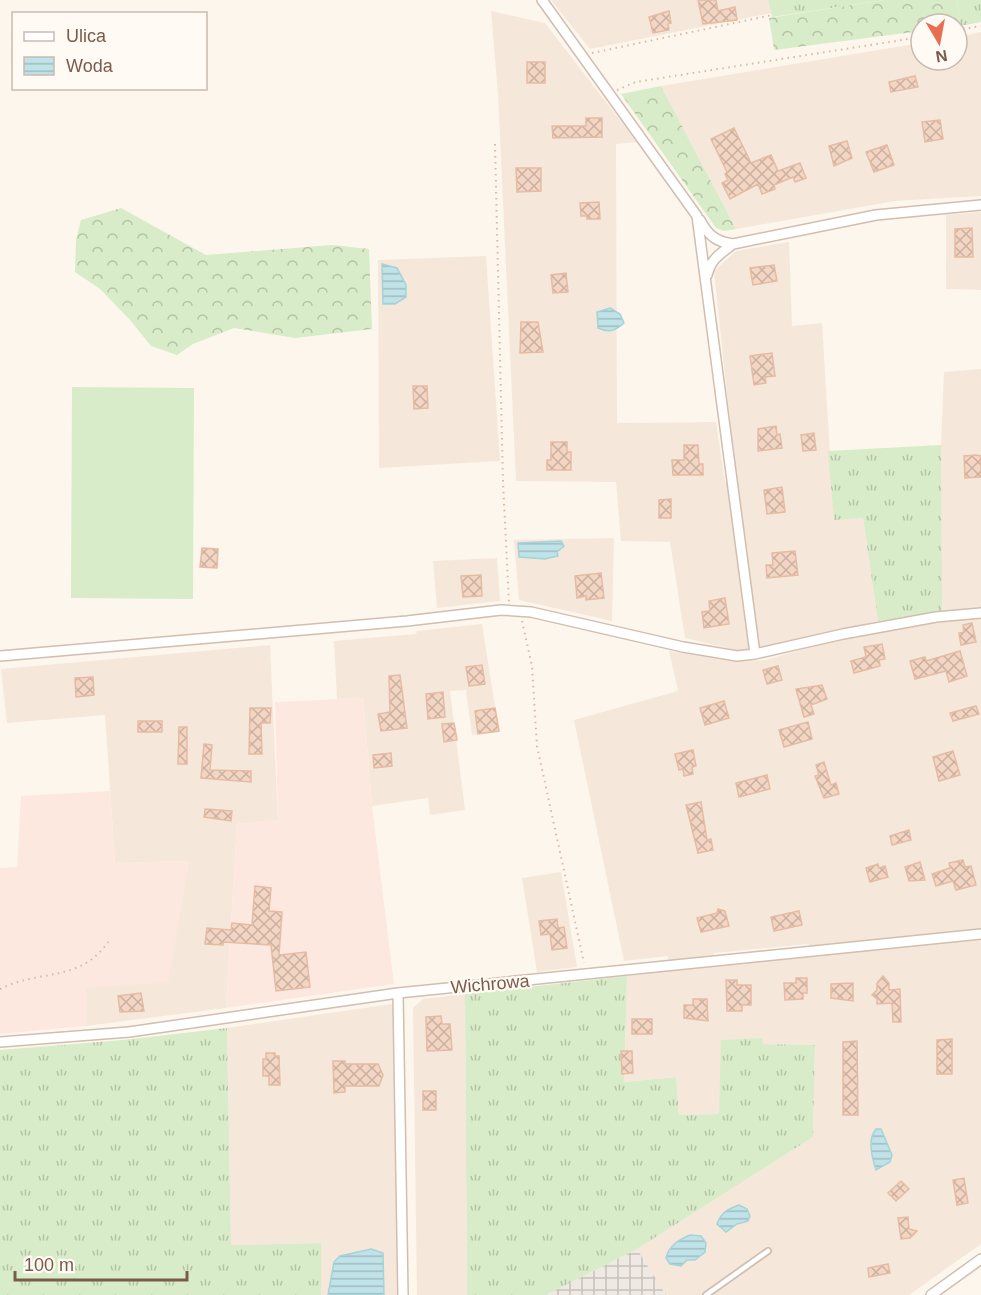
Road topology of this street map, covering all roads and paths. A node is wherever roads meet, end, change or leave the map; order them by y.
1 (542, 0) edge
2 (772, 15) dead end
3 (909, 39) edge
4 (582, 56) junction
5 (611, 95) junction
6 (495, 144) dead end
7 (981, 205) edge
8 (697, 216) junction
9 (733, 244) junction
10 (706, 279) junction
11 (509, 610) junction
12 (520, 611) junction
13 (981, 613) edge
14 (755, 654) junction
15 (0, 656) edge
16 (981, 934) edge
17 (111, 938) dead end
18 (587, 975) junction
19 (0, 989) edge
20 (398, 993) junction
21 (0, 1042) edge
22 (768, 1251) dead end
23 (981, 1259) edge
24 (403, 1295) edge
25 (706, 1295) edge
26 (931, 1295) edge

1 - 4 street
2 - 4 path
3 - 5 path
4 - 5 street
5 - 8 street
6 - 11 path
7 - 9 street
8 - 9 street
8 - 10 street
9 - 10 street
10 - 14 street
11 - 12 street
11 - 15 street
12 - 14 street
12 - 18 path
13 - 14 street
16 - 18 street, Wichrowa
17 - 19 path
18 - 20 street, Wichrowa
20 - 21 street, Wichrowa
20 - 24 street
22 - 25 lane
23 - 26 street

